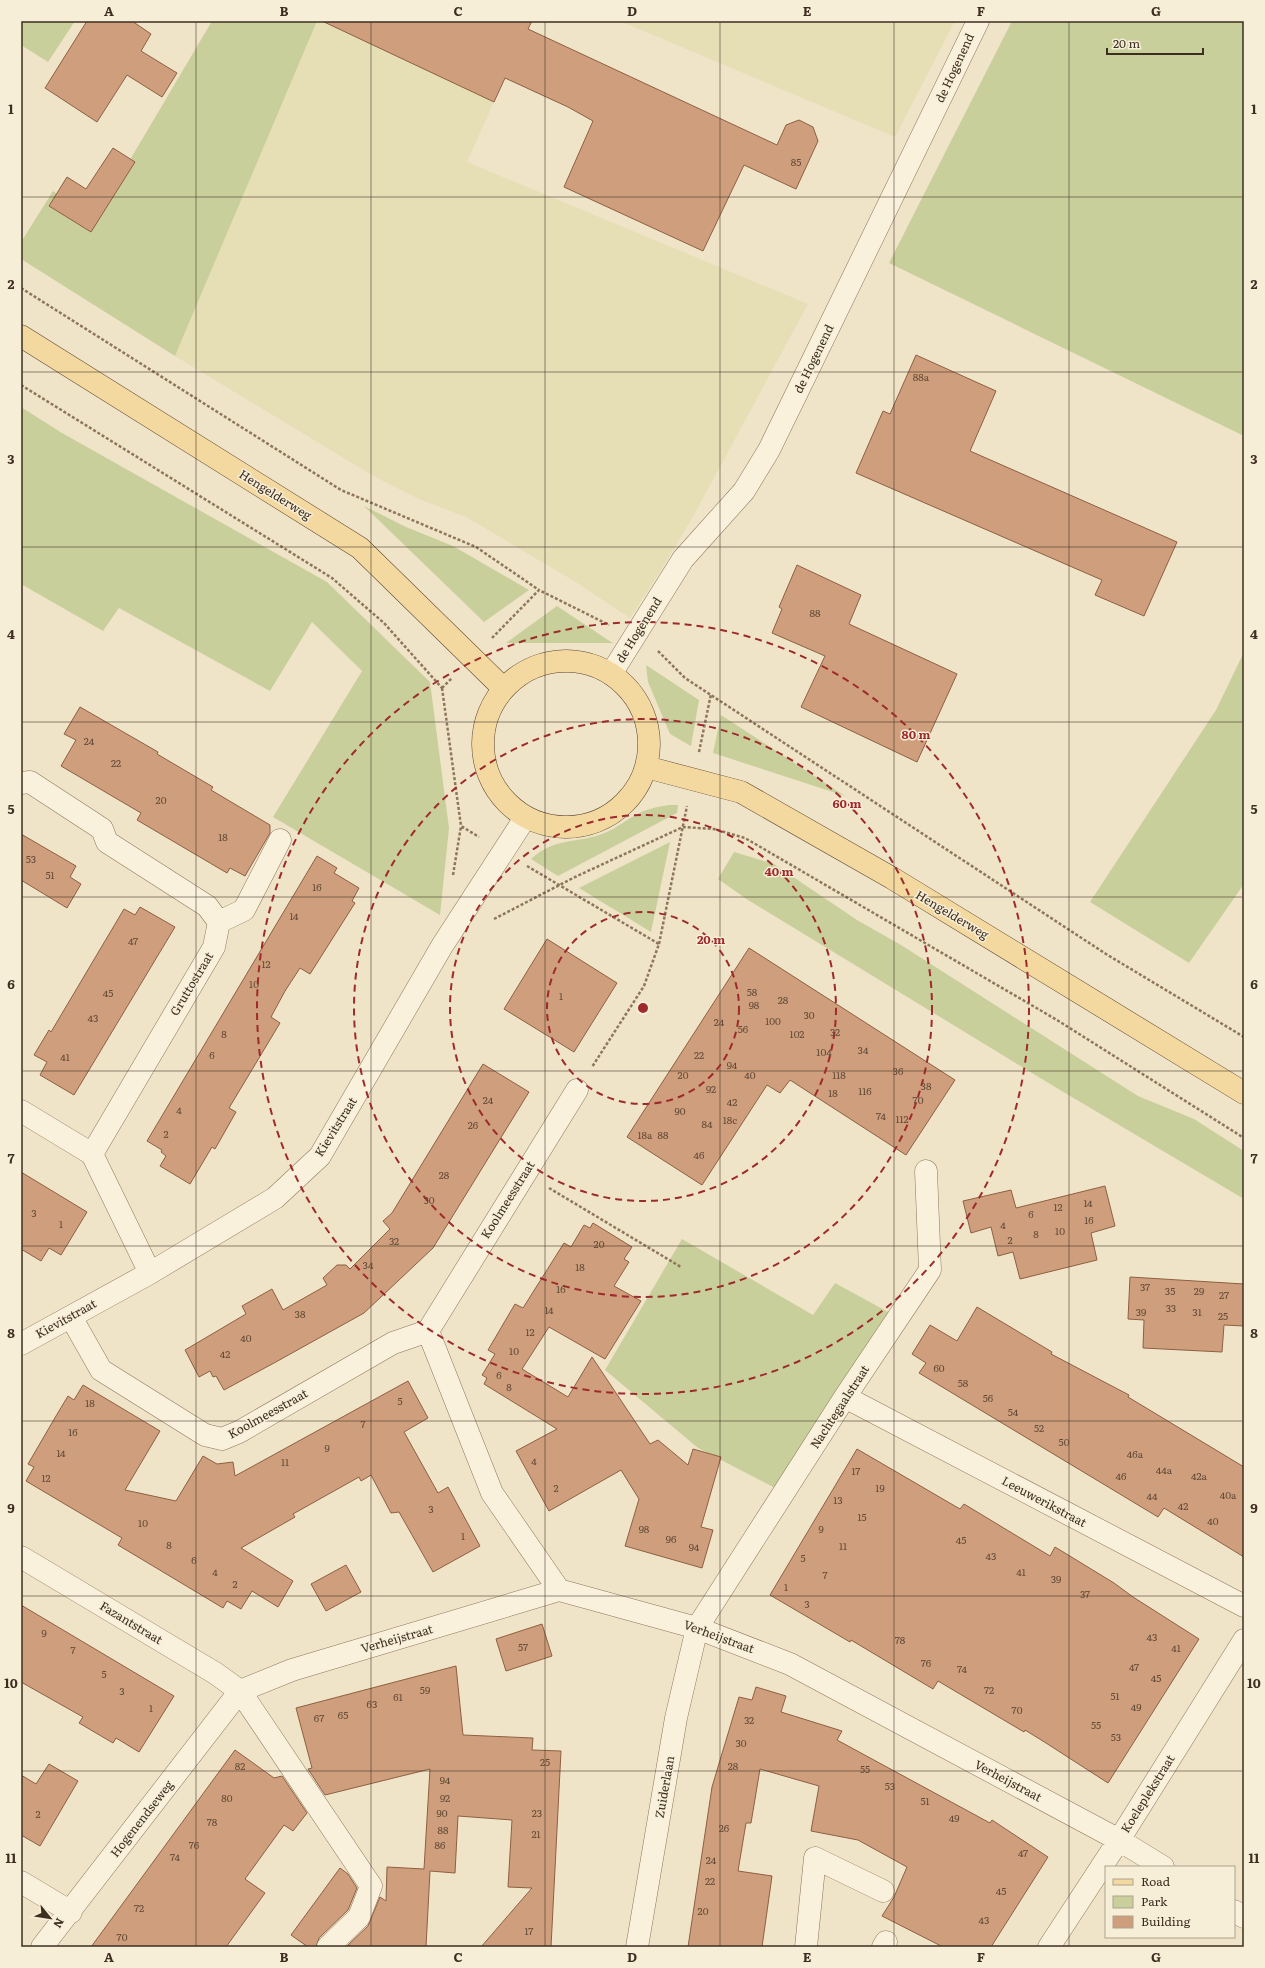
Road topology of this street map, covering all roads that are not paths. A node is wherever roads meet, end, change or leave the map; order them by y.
1 (978, 21) edge
2 (21, 336) edge
3 (611, 674) junction
4 (503, 688) junction
5 (646, 767) junction
6 (21, 783) edge
7 (525, 818) junction
8 (280, 840) dead end
9 (219, 922) junction
10 (577, 1090) road end
11 (1244, 1093) edge
12 (21, 1111) edge
13 (92, 1154) junction
14 (926, 1171) dead end
15 (150, 1273) junction
16 (71, 1317) junction
17 (428, 1331) junction
18 (21, 1344) edge
19 (845, 1397) junction
20 (21, 1557) edge
21 (559, 1590) junction
22 (1244, 1606) edge
23 (697, 1628) junction
24 (1244, 1640) edge
25 (240, 1691) junction
26 (1119, 1840) junction
27 (1161, 1866) edge
28 (21, 1882) edge
29 (883, 1891) dead end
30 (1235, 1911) edge
31 (71, 1912) junction
32 (1244, 1917) edge
33 (42, 1947) edge
34 (328, 1947) edge
35 (637, 1947) edge
36 (806, 1947) edge
37 (1049, 1947) edge

1 - 3 street, de Hogenend
2 - 4 main road, Hengelderweg
3 - 4 main road
3 - 5 main road
4 - 7 main road
5 - 7 main road
5 - 11 main road, Hengelderweg
6 - 9 street
7 - 15 street, Kievitstraat
8 - 9 street
9 - 13 street, Gruttostraat
10 - 17 street, Koolmeesstraat
12 - 13 street
13 - 15 street
14 - 19 street, Nachtegaalstraat
15 - 16 street, Kievitstraat
16 - 17 street, Koolmeesstraat
16 - 18 street, Kievitstraat
17 - 21 street
19 - 22 street, Leeuwerikstraat
19 - 23 street, Nachtegaalstraat
20 - 25 street, Fazantstraat
21 - 23 street, Verheijstraat
21 - 25 street, Verheijstraat
23 - 26 street, Verheijstraat
23 - 35 street, Zuiderlaan
24 - 26 street, Koeleplekstraat
25 - 31 street, Hogenendseweg
25 - 34 street
26 - 27 street, Verheijstraat
26 - 37 street, Koeleplekstraat
28 - 31 street
29 - 36 street
30 - 32 street
31 - 33 street, Hogenendseweg

